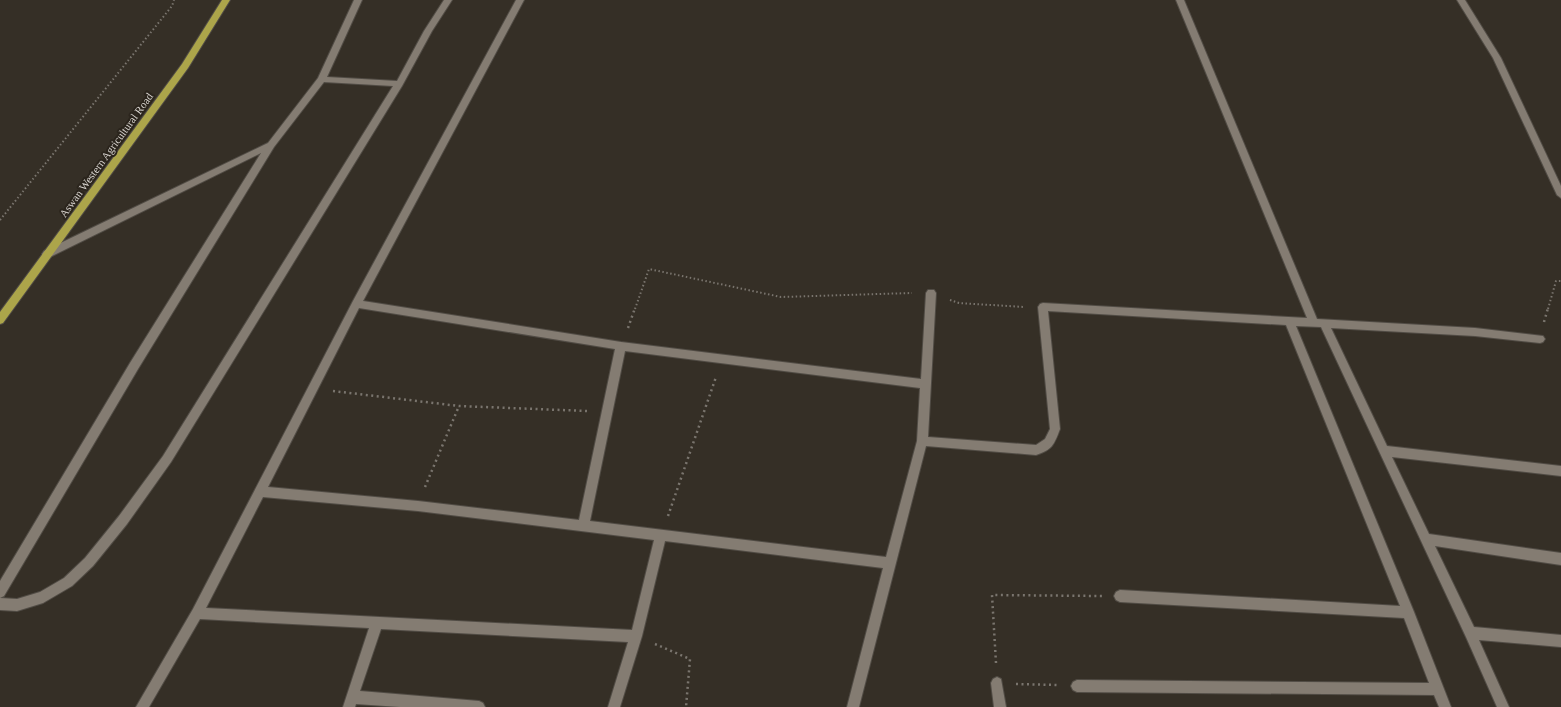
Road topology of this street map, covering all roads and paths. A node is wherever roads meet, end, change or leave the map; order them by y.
1 (174, 0) edge
2 (226, 0) edge
3 (358, 0) edge
4 (448, 0) edge
5 (520, 0) edge
6 (1180, 0) edge
7 (1461, 0) edge
8 (322, 79) junction
9 (399, 84) junction
10 (271, 145) junction
11 (1561, 195) edge
12 (0, 220) edge
13 (47, 254) junction
14 (1561, 281) edge
15 (931, 293) junction
16 (356, 304) junction
17 (1042, 308) junction
18 (0, 320) edge
19 (1289, 321) junction
20 (1313, 322) junction
21 (1324, 323) junction
22 (1540, 339) joint
23 (621, 346) junction
24 (722, 360) junction
25 (925, 384) junction
26 (312, 389) junction
27 (459, 406) junction
28 (607, 412) junction
29 (922, 441) junction
30 (1384, 451) junction
31 (1561, 471) edge
32 (259, 492) junction
33 (418, 506) junction
34 (583, 526) junction
35 (661, 535) junction
36 (1426, 539) junction
37 (1561, 559) edge
38 (890, 563) junction
39 (0, 592) edge
40 (1120, 596) joint
41 (0, 604) edge
42 (1408, 612) junction
43 (197, 613) junction
44 (377, 622) junction
45 (1470, 633) junction
46 (636, 636) junction
47 (1561, 641) edge
48 (997, 683) junction
49 (1077, 686) joint
50 (1439, 689) junction
51 (351, 702) edge
52 (142, 707) edge
53 (479, 707) edge
54 (614, 707) edge
55 (686, 707) edge
56 (853, 707) edge
57 (1000, 707) edge
58 (1445, 707) edge
59 (1503, 707) edge

1 - 12 path
2 - 13 main road, Aswan Western Agricultural Road
3 - 8 street
4 - 9 street
5 - 16 street
6 - 20 street
7 - 11 street
8 - 9 street
8 - 10 street
9 - 41 street
10 - 13 street
10 - 39 street
13 - 18 main road, Aswan Western Agricultural Road
14 - 22 path
15 - 17 path
15 - 23 path
15 - 25 street
16 - 23 street
16 - 26 street
17 - 19 street
17 - 29 street
19 - 20 street
19 - 42 street
20 - 21 street
21 - 22 street
21 - 30 street
23 - 24 street
23 - 28 street
24 - 25 street
24 - 35 path
25 - 29 street
26 - 27 path
26 - 32 street
27 - 28 path
27 - 33 path
28 - 34 street
29 - 38 street
30 - 31 street
30 - 36 street
32 - 33 street
32 - 43 street
33 - 34 street
34 - 35 street
35 - 38 street
35 - 46 street
36 - 37 street
36 - 45 street
38 - 56 street
40 - 42 street
40 - 48 path
42 - 50 street
43 - 44 street
43 - 52 street
44 - 46 street
44 - 51 street
45 - 47 street
45 - 59 street
46 - 54 street
46 - 55 path
48 - 49 path
48 - 57 street
49 - 50 street
50 - 58 street
51 - 53 street

